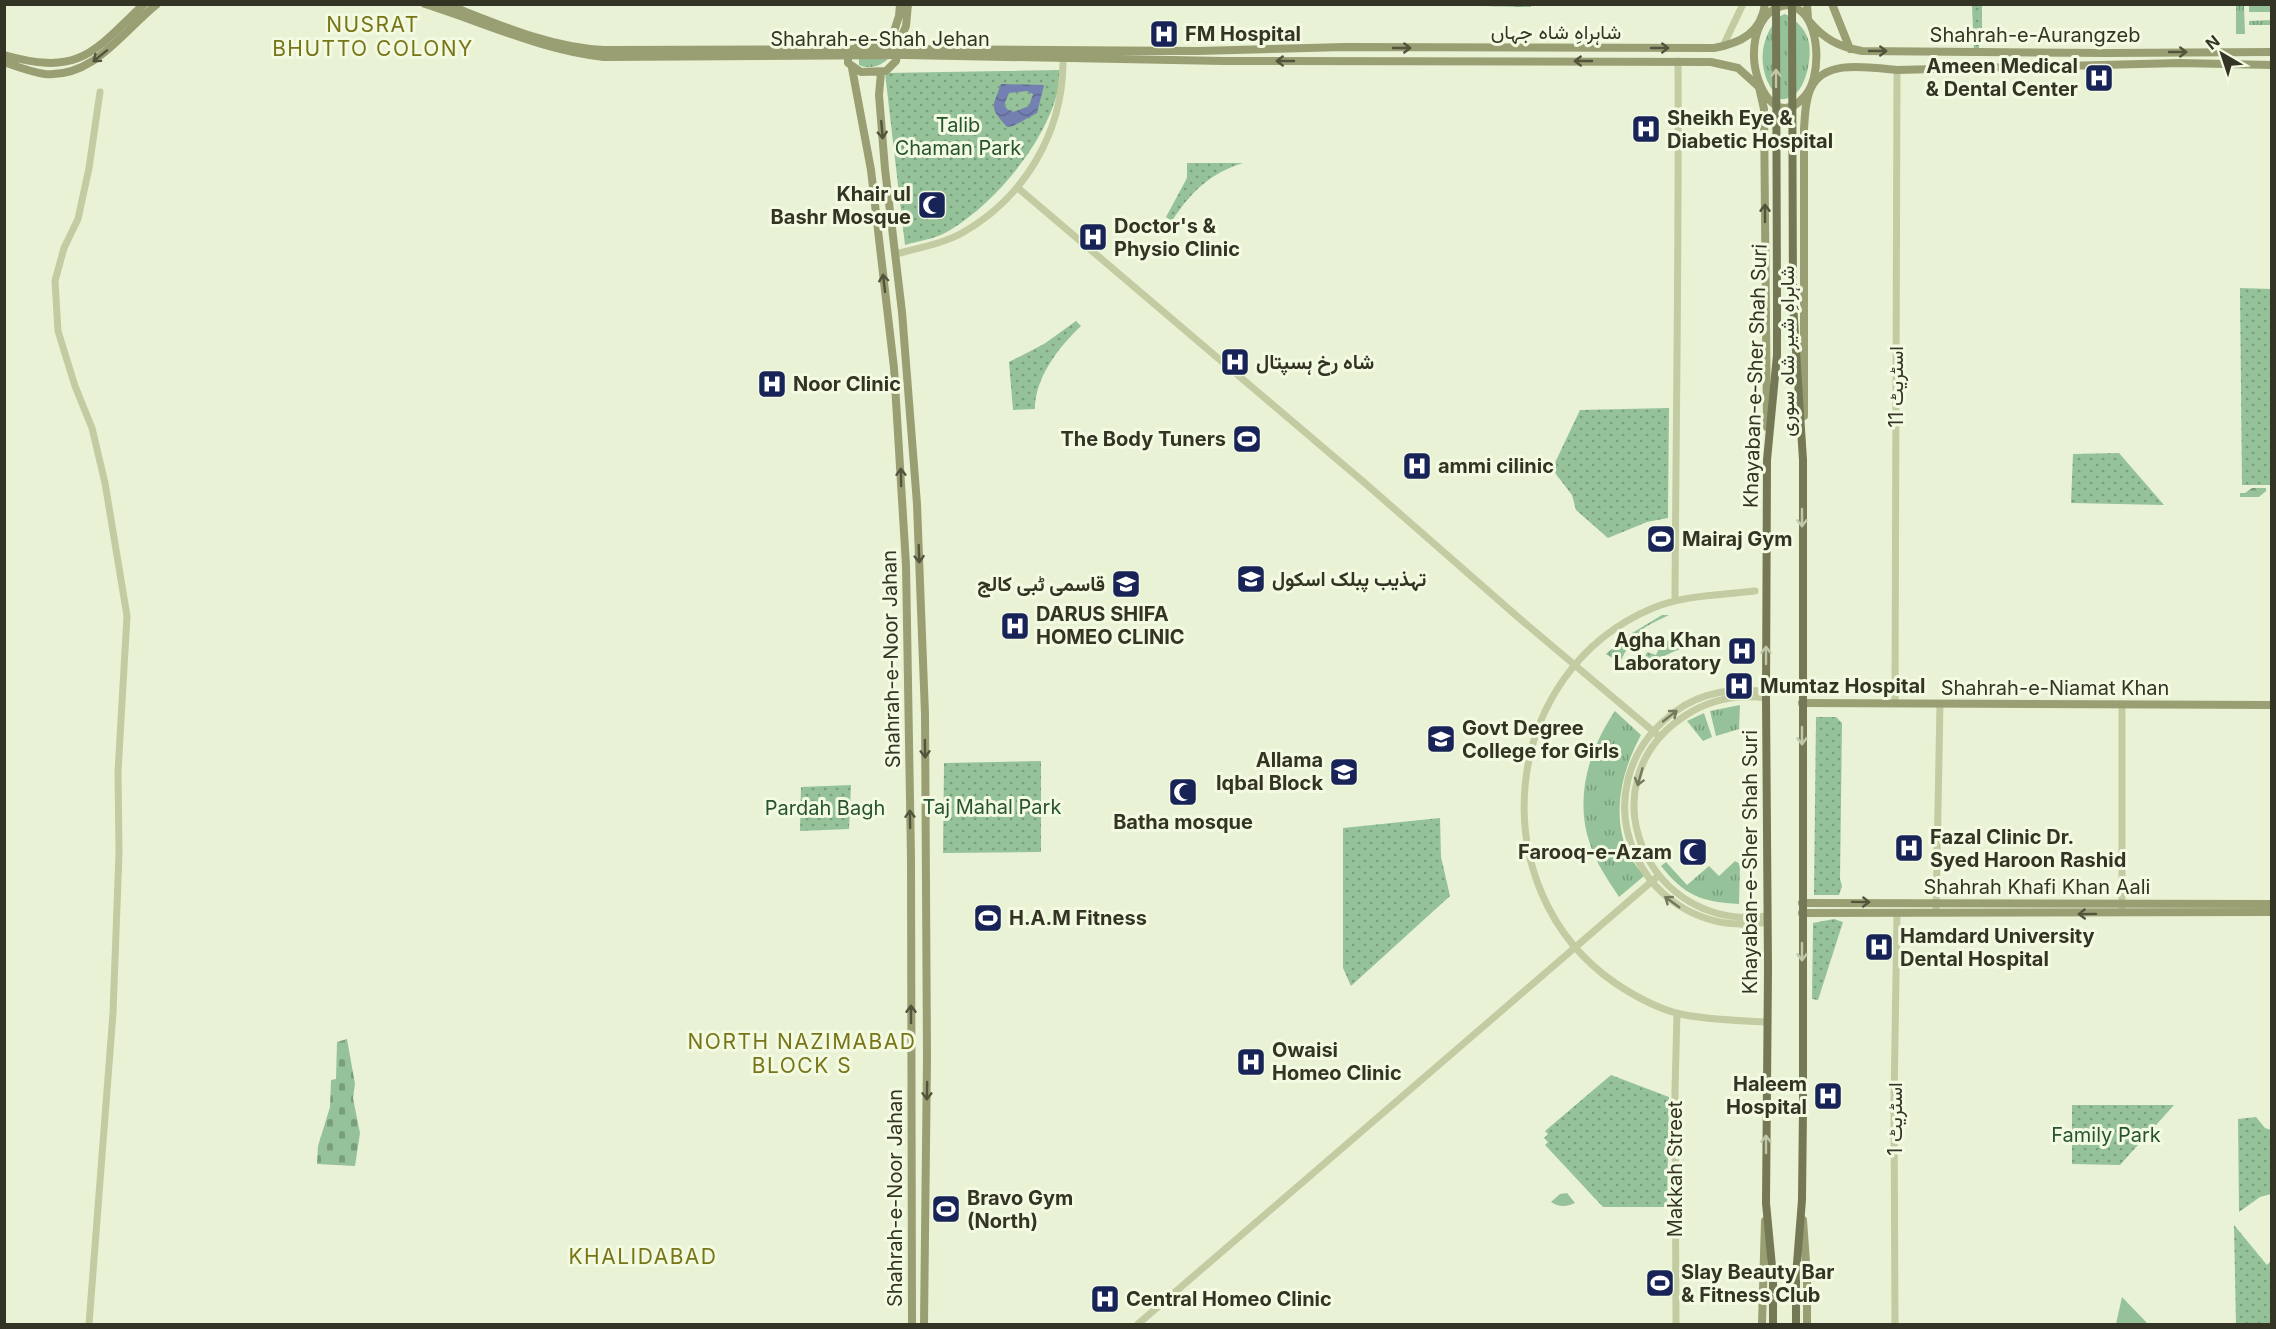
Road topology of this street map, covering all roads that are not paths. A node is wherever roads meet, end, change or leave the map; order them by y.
1 (144, 4) edge
2 (157, 4) edge
3 (425, 4) edge
4 (446, 4) edge
5 (900, 4) edge
6 (908, 4) edge
7 (1743, 4) edge
8 (1765, 4) edge
9 (1776, 4) edge
10 (1792, 4) edge
11 (1807, 4) edge
12 (1832, 4) edge
13 (1809, 21) junction
14 (1761, 22) junction
15 (894, 43) junction
16 (1723, 46) junction
17 (1344, 47) joint
18 (1850, 49) junction
19 (2271, 52) edge
20 (4, 55) edge
21 (1198, 55) junction
22 (1343, 61) joint
23 (1678, 61) junction
24 (4, 62) edge
25 (1063, 64) dead end
26 (2271, 65) edge
27 (852, 68) junction
28 (1897, 70) junction
29 (881, 72) junction
30 (1759, 87) junction
31 (1811, 87) junction
32 (100, 92) dead end
33 (885, 169) junction
34 (871, 170) junction
35 (1018, 188) junction
36 (896, 254) junction
37 (1793, 304) joint
38 (910, 405) junction
39 (897, 406) junction
40 (1767, 460) junction
41 (1803, 460) junction
42 (901, 504) junction
43 (917, 504) junction
44 (1755, 591) dead end
45 (1675, 600) junction
46 (1575, 665) junction
47 (924, 680) junction
48 (909, 681) junction
49 (1766, 695) junction
50 (1802, 703) junction
51 (1895, 704) junction
52 (1940, 704) junction
53 (2122, 704) junction
54 (2271, 705) edge
55 (1653, 731) junction
56 (1660, 737) junction
57 (1658, 876) junction
58 (1651, 882) junction
59 (1802, 903) junction
60 (1936, 903) junction
61 (2271, 904) edge
62 (2122, 909) junction
63 (2271, 912) edge
64 (1802, 913) junction
65 (1897, 913) junction
66 (1936, 913) junction
67 (1767, 919) junction
68 (911, 929) junction
69 (926, 929) junction
70 (1575, 948) junction
71 (1677, 1013) junction
72 (1766, 1022) junction
73 (1802, 1200) junction
74 (1766, 1203) junction
75 (89, 1324) edge
76 (912, 1324) edge
77 (924, 1324) edge
78 (1138, 1324) edge
79 (1676, 1324) edge
80 (1762, 1324) edge
81 (1773, 1324) edge
82 (1796, 1324) edge
83 (1807, 1324) edge
84 (1895, 1324) edge

1 - 20 main road
2 -> 24 main road
3 - 21 main road, Shahrah-e-Shah Jehan, bridge
4 - 21 main road, Shahrah-e-Shah Jehan, bridge
5 - 15 main road
6 - 15 main road
7 - 16 street
8 - 14 main road
40 -> 9 main road, Khayaban-e-Sher Shah Suri, bridge
10 - 37 main road, Khayaban-e-Sher Shah Suri, bridge
11 - 13 main road
12 - 18 main road
13 - 14 main road
13 - 18 main road, Shahrah-e-Aurangzeb
13 - 31 main road
14 - 16 main road, شاہراہِ شاہ جہاں
14 - 30 main road
15 - 27 main road
15 - 29 main road
17 -> 16 main road, شاہراہِ شاہ جہاں
17 - 21 main road, Shahrah-e-Shah Jehan
18 -> 19 main road, Shahrah-e-Aurangzeb
22 -> 21 main road, Shahrah-e-Shah Jehan
23 -> 22 main road, شاہراہِ شاہ جہاں
23 - 30 main road, شاہراہِ شاہ جہاں
23 - 45 street
25 - 35 street
26 - 28 main road, Shahrah-e-Aurangzeb
27 - 29 main road
27 - 34 main road, Shahrah-e-Noor Jahan
28 - 31 main road, Shahrah-e-Aurangzeb
28 - 51 street, اسٹریٹ 11
29 -> 33 main road, Shahrah-e-Noor Jahan
30 - 31 main road
40 -> 30 main road
31 - 41 main road, شاہراہِ شیر شاہ سوری
32 - 75 street
33 - 34 main road
33 - 36 main road, Shahrah-e-Noor Jahan
39 -> 34 main road, Shahrah-e-Noor Jahan
35 - 36 street
35 - 46 street
36 - 38 main road, Shahrah-e-Noor Jahan
37 - 41 main road, شاہراہِ شیر شاہ سوری
38 - 39 main road
38 - 43 main road, Shahrah-e-Noor Jahan
42 -> 39 main road, Shahrah-e-Noor Jahan
49 -> 40 main road, Khayaban-e-Sher Shah Suri
41 -> 50 main road
42 - 43 main road
42 - 48 main road, Shahrah-e-Noor Jahan
43 -> 47 main road, Shahrah-e-Noor Jahan
44 - 45 street
45 - 46 street
46 - 55 street
46 - 70 street
47 - 48 main road
47 -> 69 main road, Shahrah-e-Noor Jahan
68 -> 48 main road, Shahrah-e-Noor Jahan
55 -> 49 street
49 - 56 street
49 - 67 main road, Khayaban-e-Sher Shah Suri
50 - 51 main road, Shahrah-e-Niamat Khan
50 -> 59 main road
51 - 52 main road, Shahrah-e-Niamat Khan
52 - 53 main road, Shahrah-e-Niamat Khan
52 - 60 street
53 - 54 main road, Shahrah-e-Niamat Khan
53 - 62 street
55 - 56 street
55 - 58 street
56 -> 57 street
57 - 58 street
57 - 67 street
67 -> 58 street
58 - 70 street
59 -> 60 main road, Shahrah Khafi Khan Aali
59 - 64 main road
60 - 62 main road, Shahrah Khafi Khan Aali
60 - 66 street
61 - 62 main road, Shahrah Khafi Khan Aali
62 - 63 main road, Shahrah Khafi Khan Aali
62 -> 66 main road, Shahrah Khafi Khan Aali
64 - 65 main road, Shahrah Khafi Khan Aali
64 -> 73 main road
65 - 66 main road, Shahrah Khafi Khan Aali
65 - 84 street, اسٹریٹ 1
67 - 72 main road, Khayaban-e-Sher Shah Suri
68 - 69 main road
76 -> 68 main road, Shahrah-e-Noor Jahan
69 -> 77 main road, Shahrah-e-Noor Jahan
70 - 71 street
70 - 78 street
71 - 72 street
71 - 79 street, Makkah Street
74 -> 72 main road, Khayaban-e-Sher Shah Suri
73 - 82 main road
73 - 83 main road
74 - 80 main road
74 - 81 main road, Khayaban-e-Sher Shah Suri

